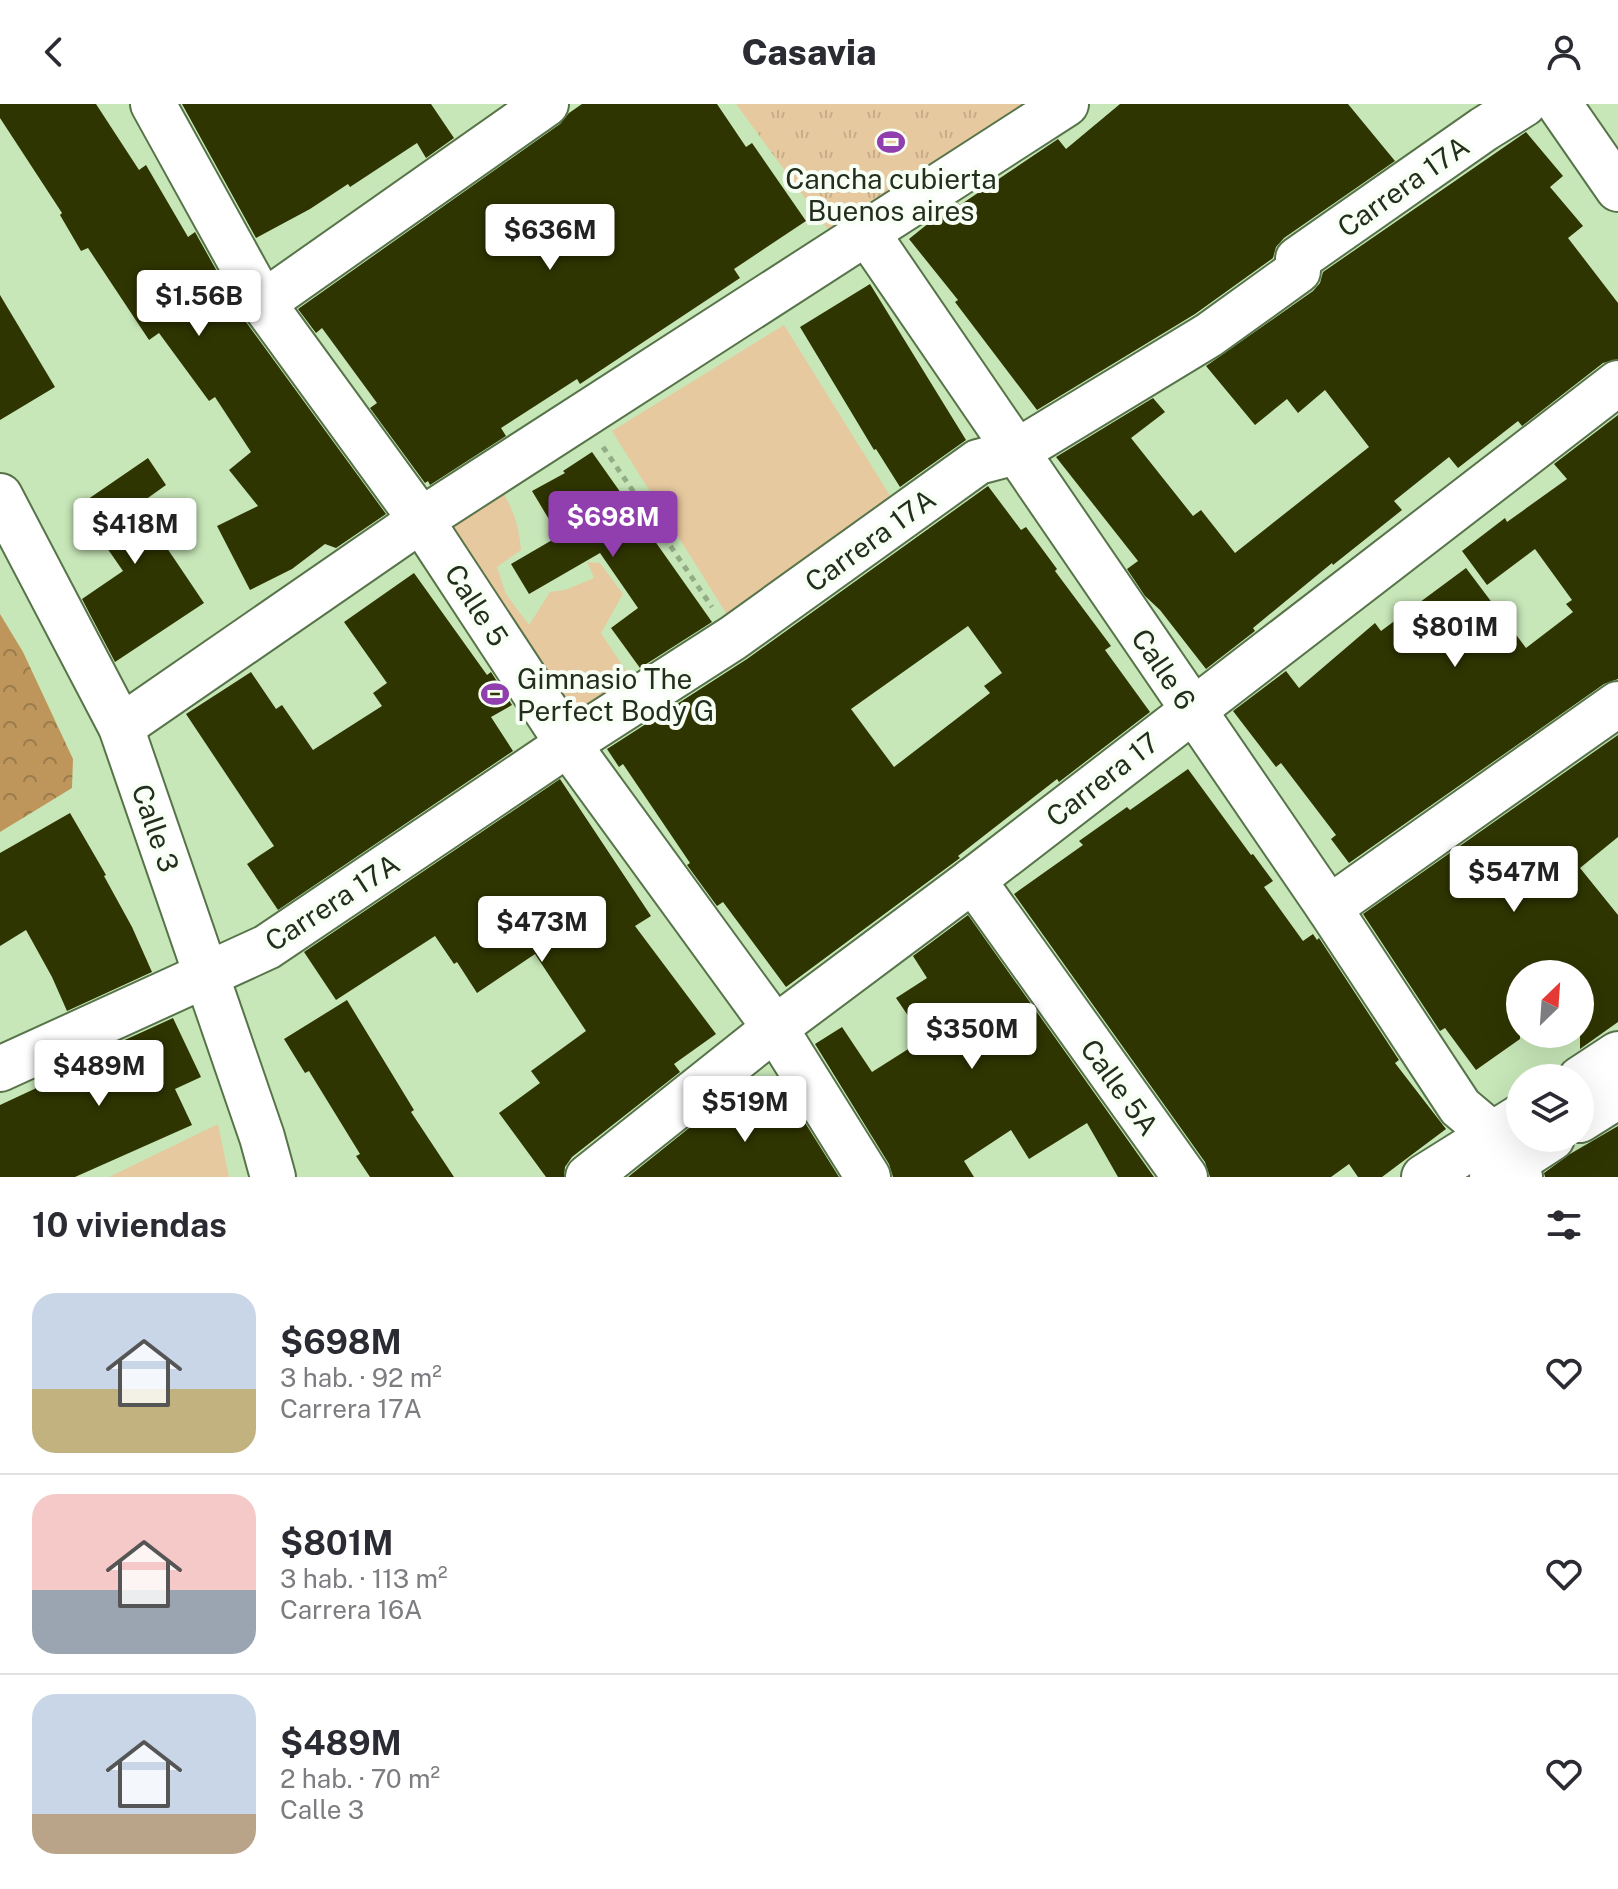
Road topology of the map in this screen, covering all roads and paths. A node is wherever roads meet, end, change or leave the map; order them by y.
1 (153, 104) edge
2 (546, 104) edge
3 (1066, 104) edge
4 (1524, 104) edge
5 (1559, 104) edge
6 (1618, 189) edge
7 (867, 233) junction
8 (263, 303) junction
9 (1618, 383) edge
10 (582, 417) junction
11 (1016, 452) junction
12 (0, 496) edge
13 (421, 520) junction
14 (733, 638) junction
15 (1618, 704) edge
16 (1192, 710) junction
17 (121, 727) junction
18 (568, 744) junction
19 (973, 880) junction
20 (1329, 908) junction
21 (207, 975) junction
22 (775, 1028) junction
23 (1618, 1054) edge
24 (0, 1069) edge
25 (1594, 1070) edge
26 (1618, 1096) edge
27 (1594, 1111) edge
28 (1494, 1150) edge
29 (273, 1177) edge
30 (588, 1177) edge
31 (868, 1177) edge
32 (1185, 1177) edge
33 (1424, 1177) edge

1 - 8 street, Calle 5
2 - 8 street
3 - 7 street
4 - 11 street, Carrera 17A
5 - 6 street
7 - 10 street
7 - 11 street, Calle 6
8 - 13 street, Calle 5
9 - 16 street, Carrera 17
10 - 13 street
10 - 14 path
11 - 14 street, Carrera 17A
11 - 16 street, Calle 6
12 - 17 street, Calle 3
13 - 17 street
13 - 18 street, Calle 5
14 - 18 street, Carrera 17A
15 - 20 street
16 - 19 street, Carrera 17
16 - 20 street, Calle 6
17 - 21 street, Calle 3
18 - 21 street, Carrera 17A
18 - 22 street, Calle 5
19 - 22 street, Carrera 17
19 - 32 street, Calle 5A
20 - 28 street, Calle 6
21 - 24 street, Carrera 17A
21 - 29 street, Calle 3
22 - 30 street, Carrera 17
22 - 31 street, Calle 5
23 - 25 street
26 - 27 street
28 - 33 street

